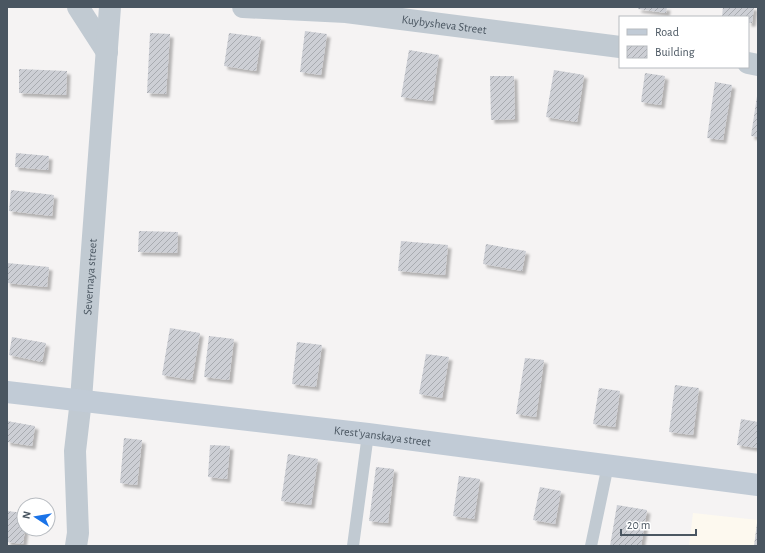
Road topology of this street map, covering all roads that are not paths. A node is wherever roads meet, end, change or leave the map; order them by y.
1 (78, 7) edge
2 (110, 7) edge
3 (243, 7) edge
4 (619, 47) edge
5 (107, 52) junction
6 (7, 392) edge
7 (81, 400) junction
8 (368, 434) junction
9 (608, 465) junction
10 (758, 485) edge
11 (76, 546) edge
12 (353, 546) edge
13 (591, 546) edge

1 - 5 street
2 - 5 street, Severnaya street
3 - 4 street, Kuybysheva Street
5 - 7 street, Severnaya street
6 - 7 street, Krest'yanskaya street
7 - 8 street, Krest'yanskaya street
7 - 11 street, Severnaya street
8 - 9 street, Krest'yanskaya street
8 - 12 lane
9 - 10 street, Krest'yanskaya street
9 - 13 lane

